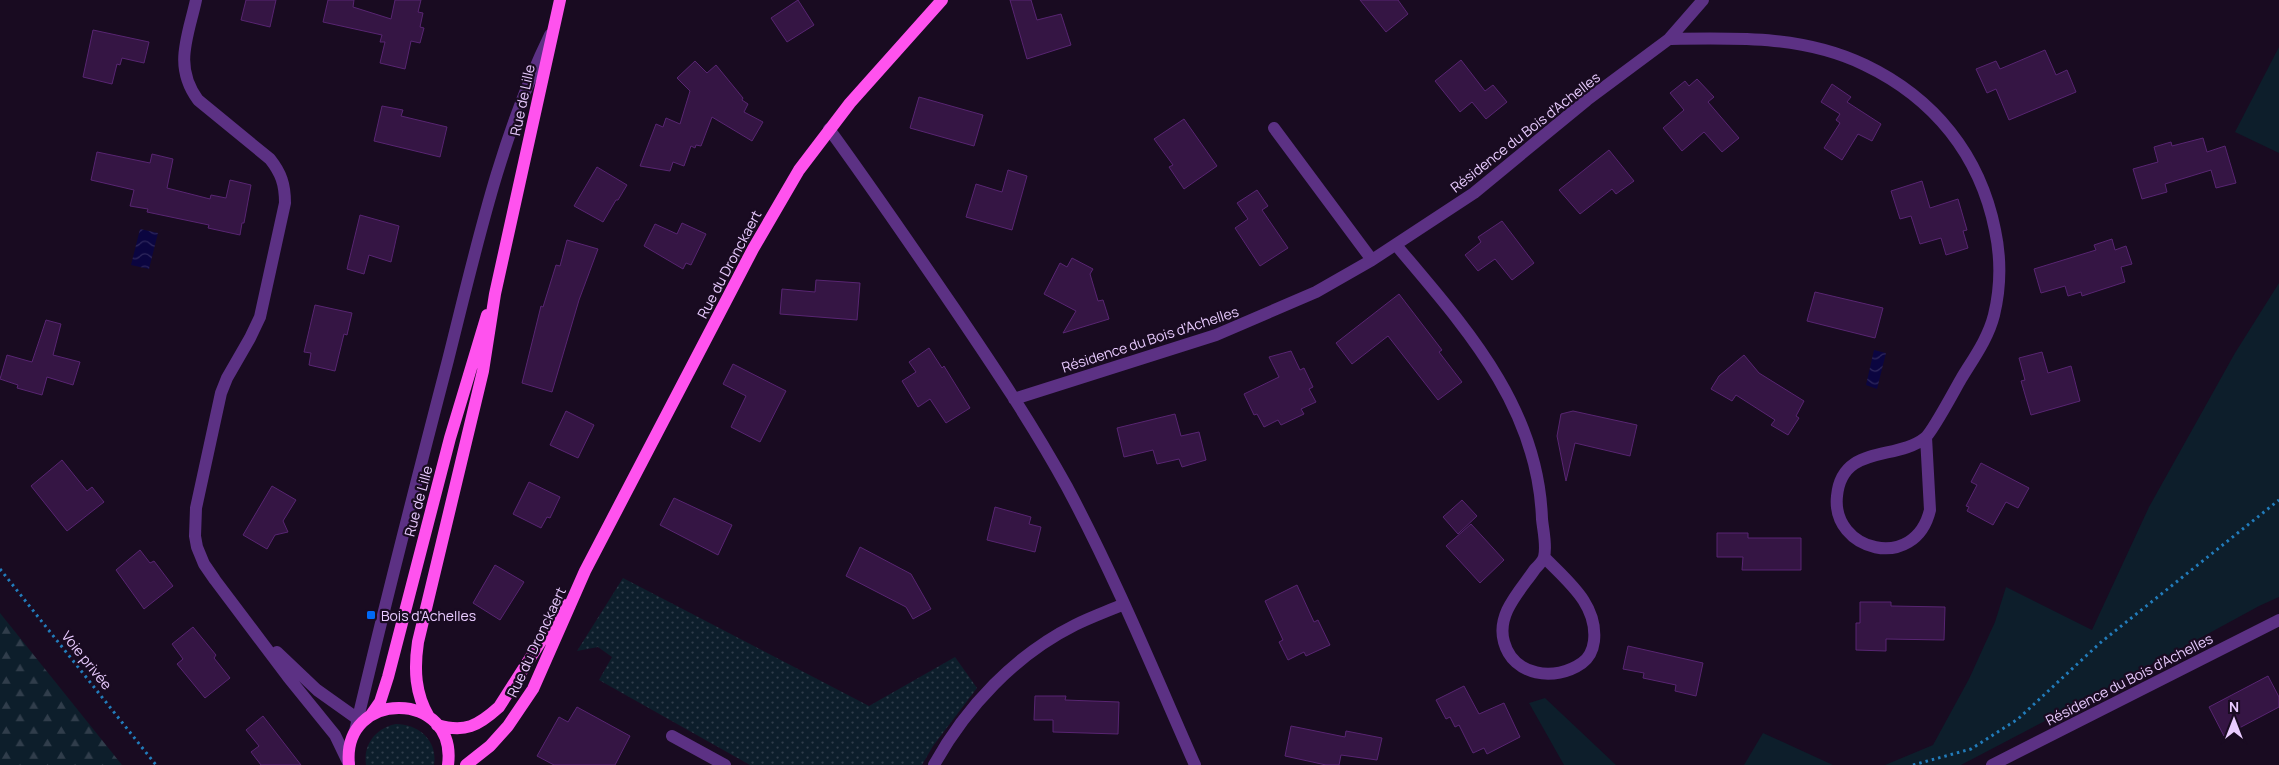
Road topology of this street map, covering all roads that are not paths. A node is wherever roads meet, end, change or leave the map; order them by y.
1 (196, 0) edge
2 (560, 0) edge
3 (942, 0) edge
4 (1703, 0) edge
5 (554, 26) junction
6 (1669, 38) junction
7 (1274, 128) dead end
8 (829, 129) junction
9 (1396, 245) junction
10 (1372, 260) junction
11 (495, 294) junction
12 (1014, 399) junction
13 (1926, 437) junction
14 (1544, 557) junction
15 (585, 571) junction
16 (1124, 604) junction
17 (2279, 620) edge
18 (254, 629) junction
19 (433, 721) junction
20 (362, 722) junction
21 (672, 736) dead end
22 (349, 764) edge
23 (448, 765) edge
24 (466, 765) edge
25 (725, 765) edge
26 (934, 765) edge
27 (1195, 765) edge
28 (1992, 765) edge

1 - 18 street
2 - 5 main road, Rue de Lille
3 - 8 main road, Rue du Dronckaert
4 - 6 street, Résidence du Bois d'Achelles
5 - 11 main road, Rue de Lille
5 - 20 street
6 - 9 street, Résidence du Bois d'Achelles
6 - 13 street
7 - 10 street
8 - 12 street
8 - 15 main road, Rue du Dronckaert
9 - 10 street, Résidence du Bois d'Achelles
9 - 14 street
10 - 12 street, Résidence du Bois d'Achelles
11 - 19 main road, Rue de Lille
11 - 20 main road, Rue de Lille
12 - 16 street
13 - 13 street
14 - 14 street
15 - 19 main road, Rue du Dronckaert
15 - 24 main road, Rue du Dronckaert
16 - 26 street
16 - 27 street
17 - 28 street, Résidence du Bois d'Achelles
18 - 20 street
18 - 22 street
19 - 20 main road, Rue du Dronckaert
19 - 23 main road, Rue de Lille
20 - 22 main road, Rue de Lille
21 - 25 street

